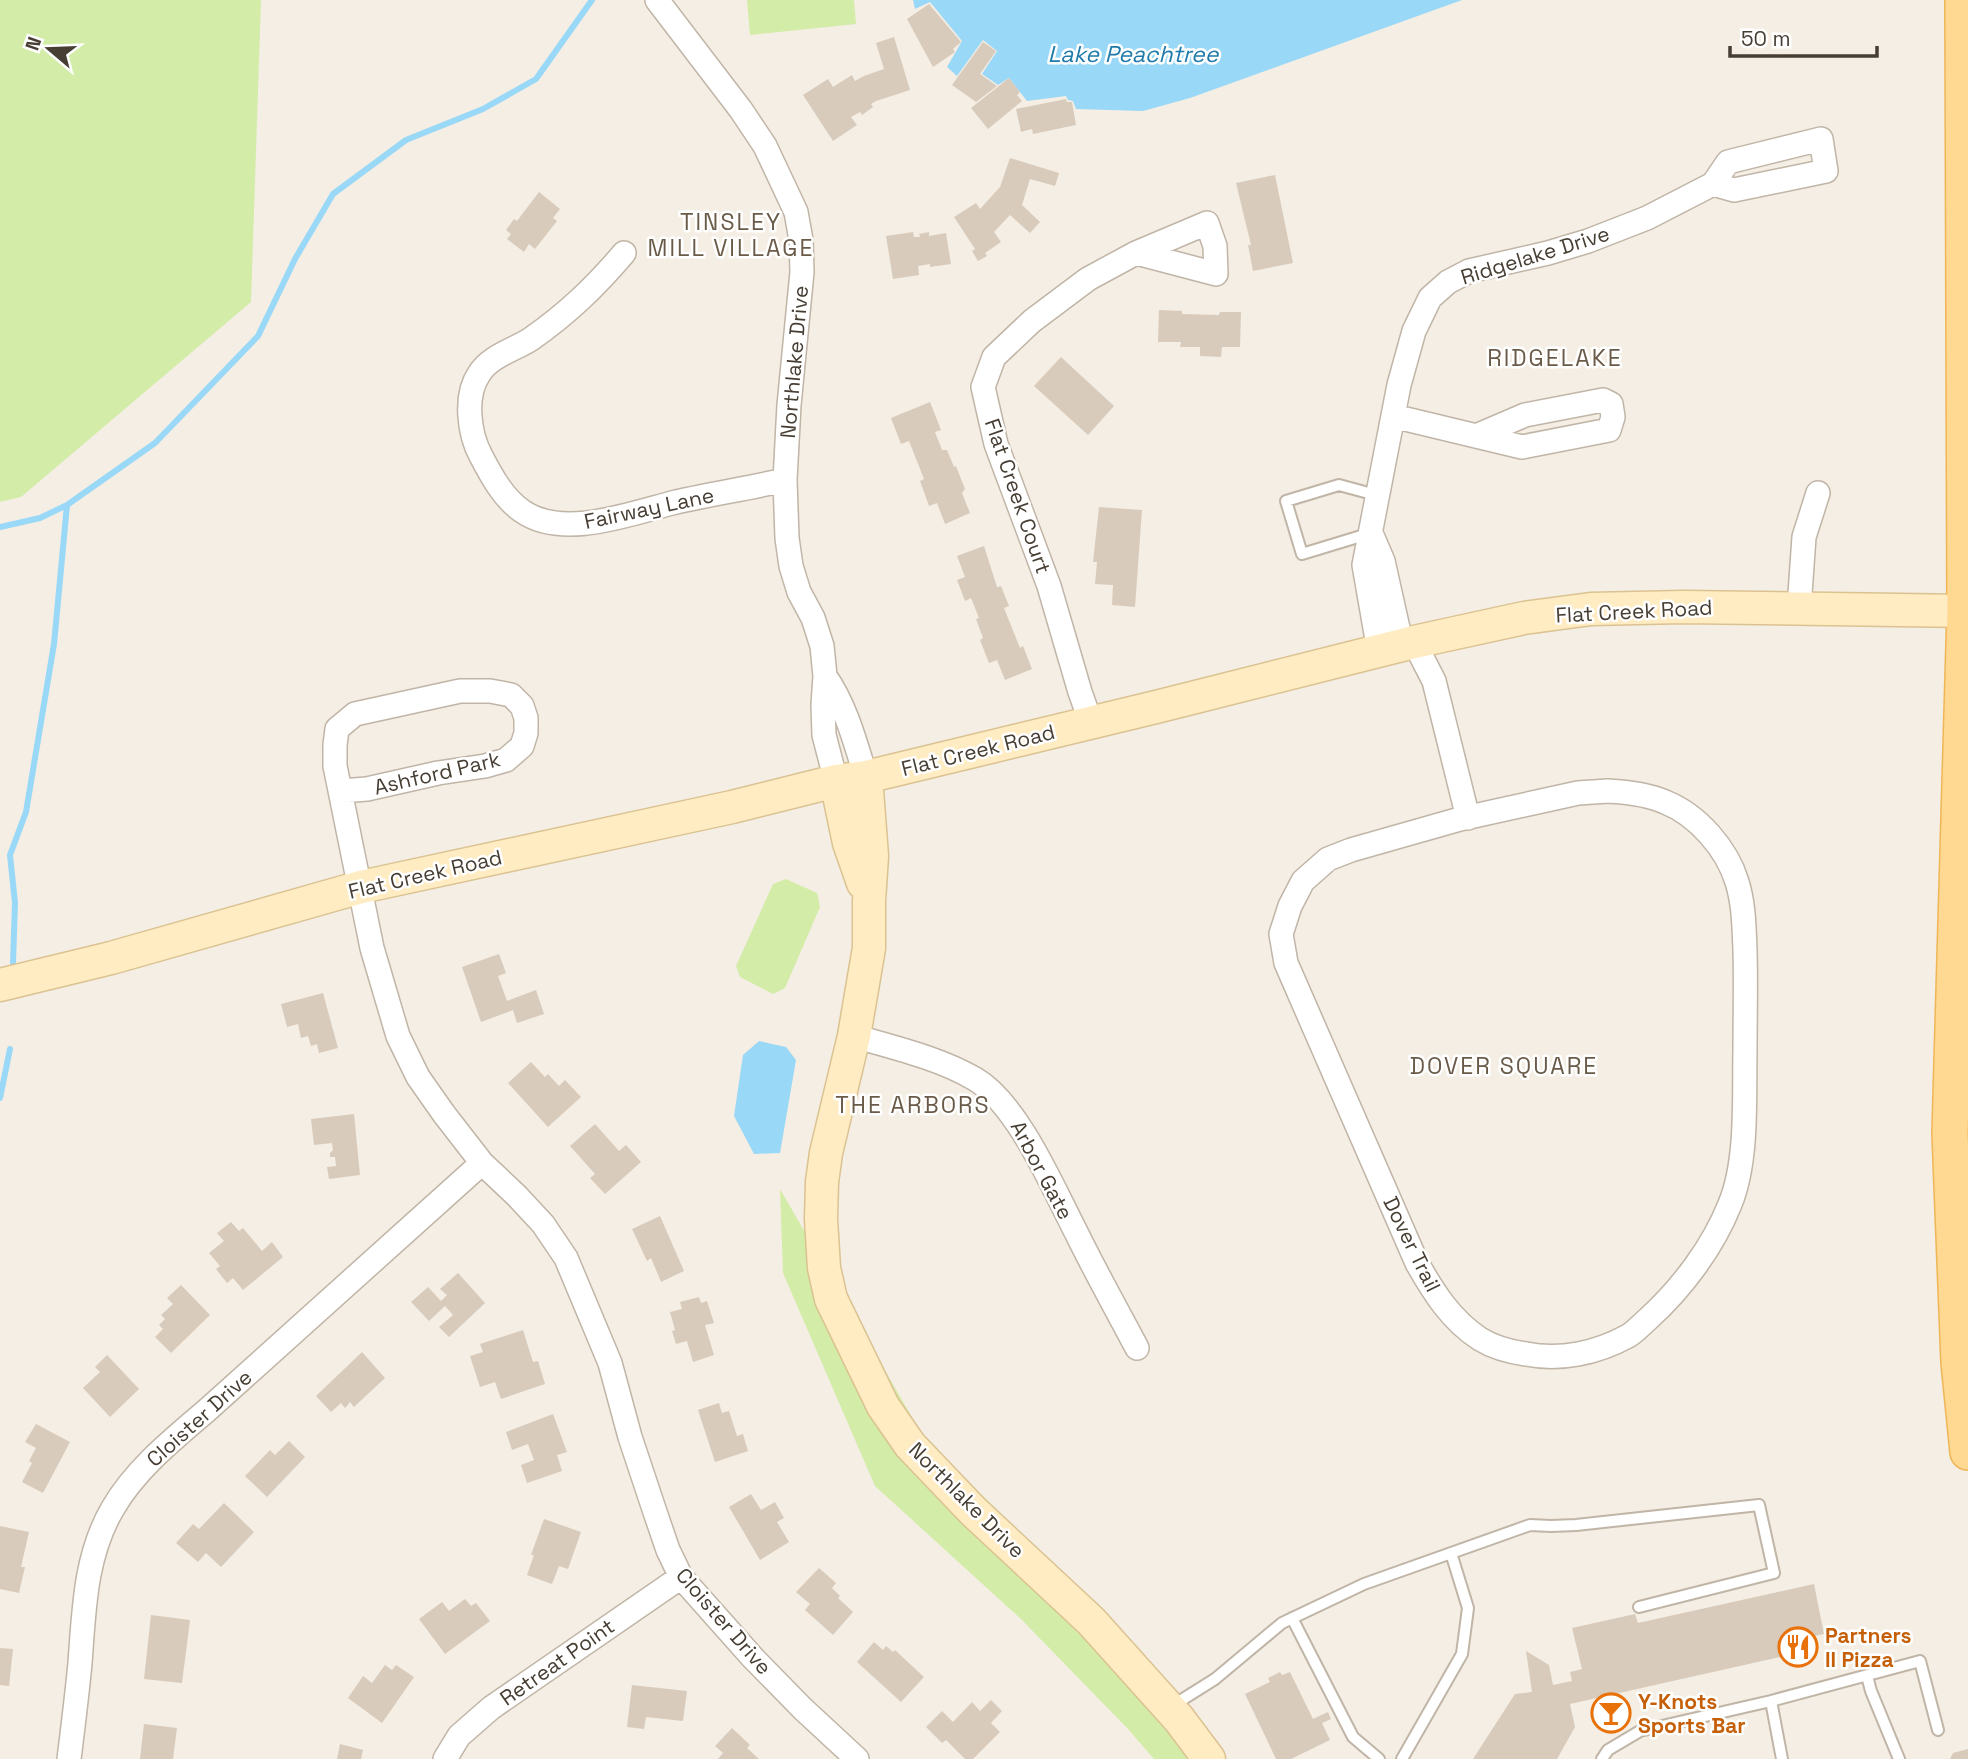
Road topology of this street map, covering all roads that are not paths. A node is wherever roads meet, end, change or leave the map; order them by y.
1 (657, 0) edge
2 (1962, 0) edge
3 (1713, 184) dead end
4 (624, 253) dead end
5 (1136, 253) dead end
6 (1393, 416) junction
7 (1476, 436) junction
8 (785, 480) junction
9 (1818, 493) dead end
10 (1376, 495) junction
11 (1371, 533) junction
12 (1799, 608) junction
13 (1966, 611) edge
14 (1398, 646) junction
15 (1091, 723) junction
16 (851, 779) junction
17 (341, 791) junction
18 (1468, 818) junction
19 (361, 887) junction
20 (0, 985) edge
21 (854, 1036) junction
22 (482, 1163) junction
23 (1137, 1348) dead end
24 (1968, 1452) edge
25 (1451, 1553) junction
26 (681, 1577) junction
27 (1639, 1607) dead end
28 (1292, 1618) junction
29 (1867, 1676) junction
30 (1770, 1701) junction
31 (1169, 1708) junction
32 (1938, 1730) dead end
33 (69, 1759) edge
34 (445, 1759) edge
35 (857, 1759) edge
36 (1209, 1759) edge
37 (1379, 1759) edge
38 (1402, 1759) edge
39 (1602, 1759) edge
40 (1782, 1759) edge
41 (1899, 1759) edge

1 - 8 street, Northlake Drive
2 - 13 main road
3 - 6 street, Ridgelake Drive
4 - 8 street, Fairway Lane
5 - 15 street, Flat Creek Court
6 - 7 street
6 - 10 street, Ridgelake Drive
7 - 7 street
8 - 16 street, Northlake Drive
9 - 12 street
10 - 11 street, Ridgelake Drive
10 - 11 lane
11 - 14 street, Ridgelake Drive
12 - 13 street, Flat Creek Road
12 - 14 street, Flat Creek Road
13 - 24 main road
14 - 15 street, Flat Creek Road
14 - 18 street
15 - 16 street, Flat Creek Road
16 - 19 street, Flat Creek Road
16 - 21 street, Northlake Drive
17 - 17 street, Ashford Park
17 - 19 street, Ashford Park
18 - 18 street, Dover Trail
19 - 20 street, Flat Creek Road
19 - 22 street, Cloister Drive
21 - 23 street, Arbor Gate
21 - 31 street, Northlake Drive
22 - 26 street, Cloister Drive
22 - 33 street, Cloister Drive
25 - 27 lane
25 - 28 lane
25 - 38 lane
26 - 34 street, Retreat Point
26 - 35 street, Cloister Drive
28 - 31 lane
28 - 37 lane
29 - 30 lane
29 - 32 lane
29 - 41 lane
30 - 39 lane
30 - 40 lane
31 - 36 street, Northlake Drive

